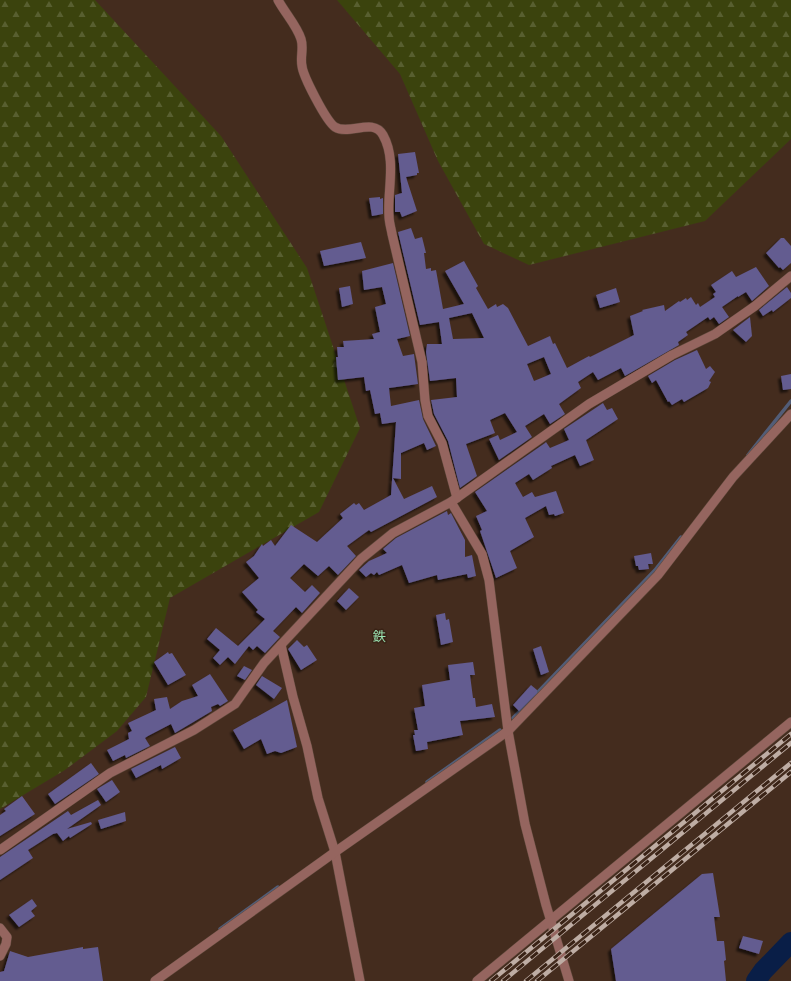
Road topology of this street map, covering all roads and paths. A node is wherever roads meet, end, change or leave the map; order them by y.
1 (278, 0) edge
2 (791, 276) edge
3 (791, 414) edge
4 (454, 500) junction
5 (281, 645) junction
6 (791, 722) edge
7 (508, 731) junction
8 (0, 850) edge
9 (334, 852) junction
10 (550, 919) junction
11 (0, 928) edge
12 (0, 956) edge
13 (155, 981) edge
14 (360, 981) edge
15 (477, 981) edge
16 (569, 981) edge

1 - 4 street
2 - 4 street
3 - 7 street
4 - 5 street
4 - 7 street
5 - 8 street
5 - 9 street
6 - 10 street
7 - 9 street
7 - 10 street
9 - 13 street
9 - 14 street
10 - 15 street
10 - 16 street
11 - 12 street

